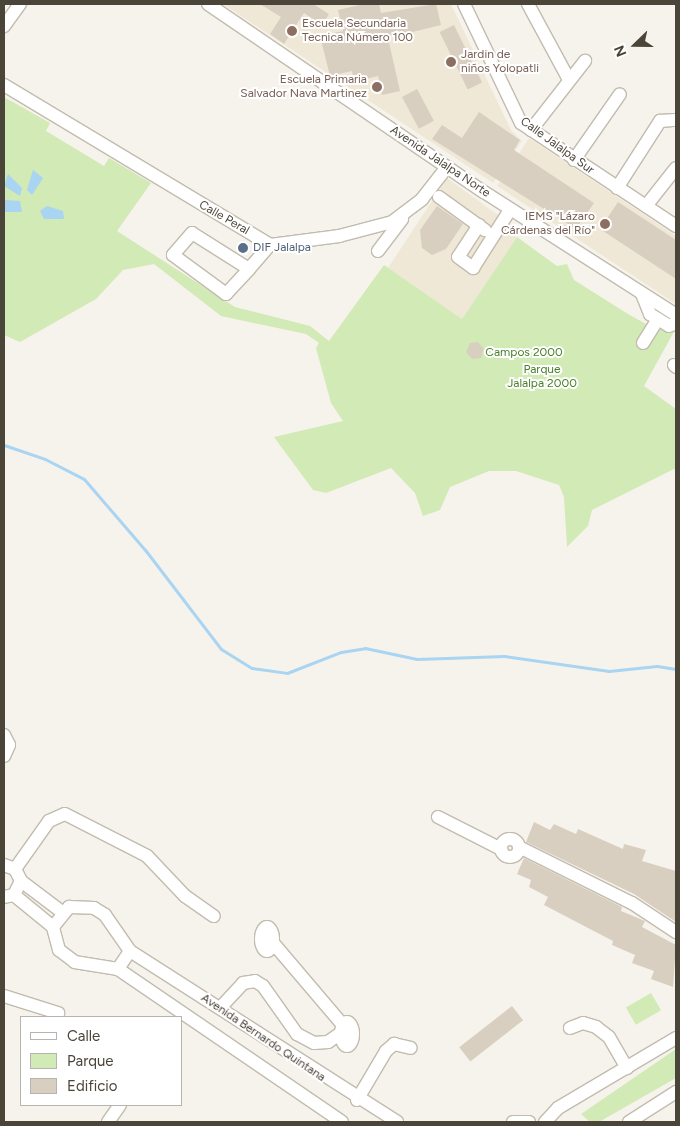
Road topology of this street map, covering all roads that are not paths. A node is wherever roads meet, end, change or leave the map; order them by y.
1 (20, 4) edge
2 (208, 4) edge
3 (464, 4) edge
4 (528, 4) edge
5 (4, 26) edge
6 (585, 61) dead end
7 (568, 78) junction
8 (4, 85) edge
9 (620, 94) dead end
10 (676, 120) edge
11 (531, 130) junction
12 (574, 160) junction
13 (447, 167) junction
14 (676, 168) edge
15 (617, 188) junction
16 (439, 197) dead end
17 (646, 206) junction
18 (510, 210) junction
19 (405, 214) junction
20 (479, 225) junction
21 (676, 226) edge
22 (493, 236) junction
23 (270, 245) junction
24 (378, 251) dead end
25 (249, 269) junction
26 (642, 294) junction
27 (676, 315) edge
28 (658, 319) junction
29 (676, 324) edge
30 (643, 342) dead end
31 (4, 735) edge
32 (4, 756) edge
33 (438, 817) dead end
34 (13, 872) edge
35 (9, 896) edge
36 (62, 912) junction
37 (214, 916) dead end
38 (53, 927) junction
39 (676, 932) edge
40 (268, 937) dead end
41 (130, 951) junction
42 (118, 969) junction
43 (196, 993) junction
44 (4, 996) edge
45 (220, 1008) junction
46 (58, 1013) dead end
47 (183, 1016) edge
48 (570, 1028) dead end
49 (676, 1038) edge
50 (411, 1048) dead end
51 (627, 1068) junction
52 (676, 1092) edge
53 (357, 1100) junction
54 (119, 1106) edge
55 (108, 1122) edge
56 (342, 1122) edge
57 (397, 1122) edge
58 (513, 1122) edge
59 (529, 1122) edge
60 (545, 1122) edge
61 (629, 1122) edge

1 - 5 street
2 - 13 street, Avenida Jalalpa Norte
3 - 11 street, Calle Jalalpa Sur
4 - 7 street
6 - 7 street
7 - 11 street
8 - 23 street, Calle Peral
9 - 12 street
10 - 15 street
11 - 12 street, Calle Jalalpa Sur
12 - 15 street, Calle Jalalpa Sur
13 - 18 street, Avenida Jalalpa Norte
13 - 19 street
14 - 17 street
15 - 17 street, Calle Jalalpa Sur
16 - 20 street
17 - 21 street, Calle Jalalpa Sur
18 - 22 street
18 - 26 street, Avenida Jalalpa Norte
19 - 23 street
19 - 24 street
20 - 22 street
20 - 22 street
23 - 25 street
25 - 25 street
26 - 27 street, Avenida Jalalpa Norte
26 - 28 street
28 - 29 street
28 - 30 street
31 - 32 street
33 - 39 street
34 - 35 street
34 - 36 street
34 - 37 street
35 - 38 street
36 - 38 street
36 - 41 street, Avenida Bernardo Quintana
38 - 42 street, Avenida Bernardo Quintana
40 - 45 street
41 - 42 street
41 - 43 street, Avenida Bernardo Quintana
42 - 47 street, Avenida Bernardo Quintana
43 - 45 street, Avenida Bernardo Quintana
43 - 47 street
44 - 46 street
45 - 53 street, Avenida Bernardo Quintana
47 - 56 street, Avenida Bernardo Quintana
48 - 51 street
49 - 51 street
50 - 53 street
51 - 60 street
52 - 61 street
53 - 57 street, Avenida Bernardo Quintana
54 - 55 street
58 - 59 street

